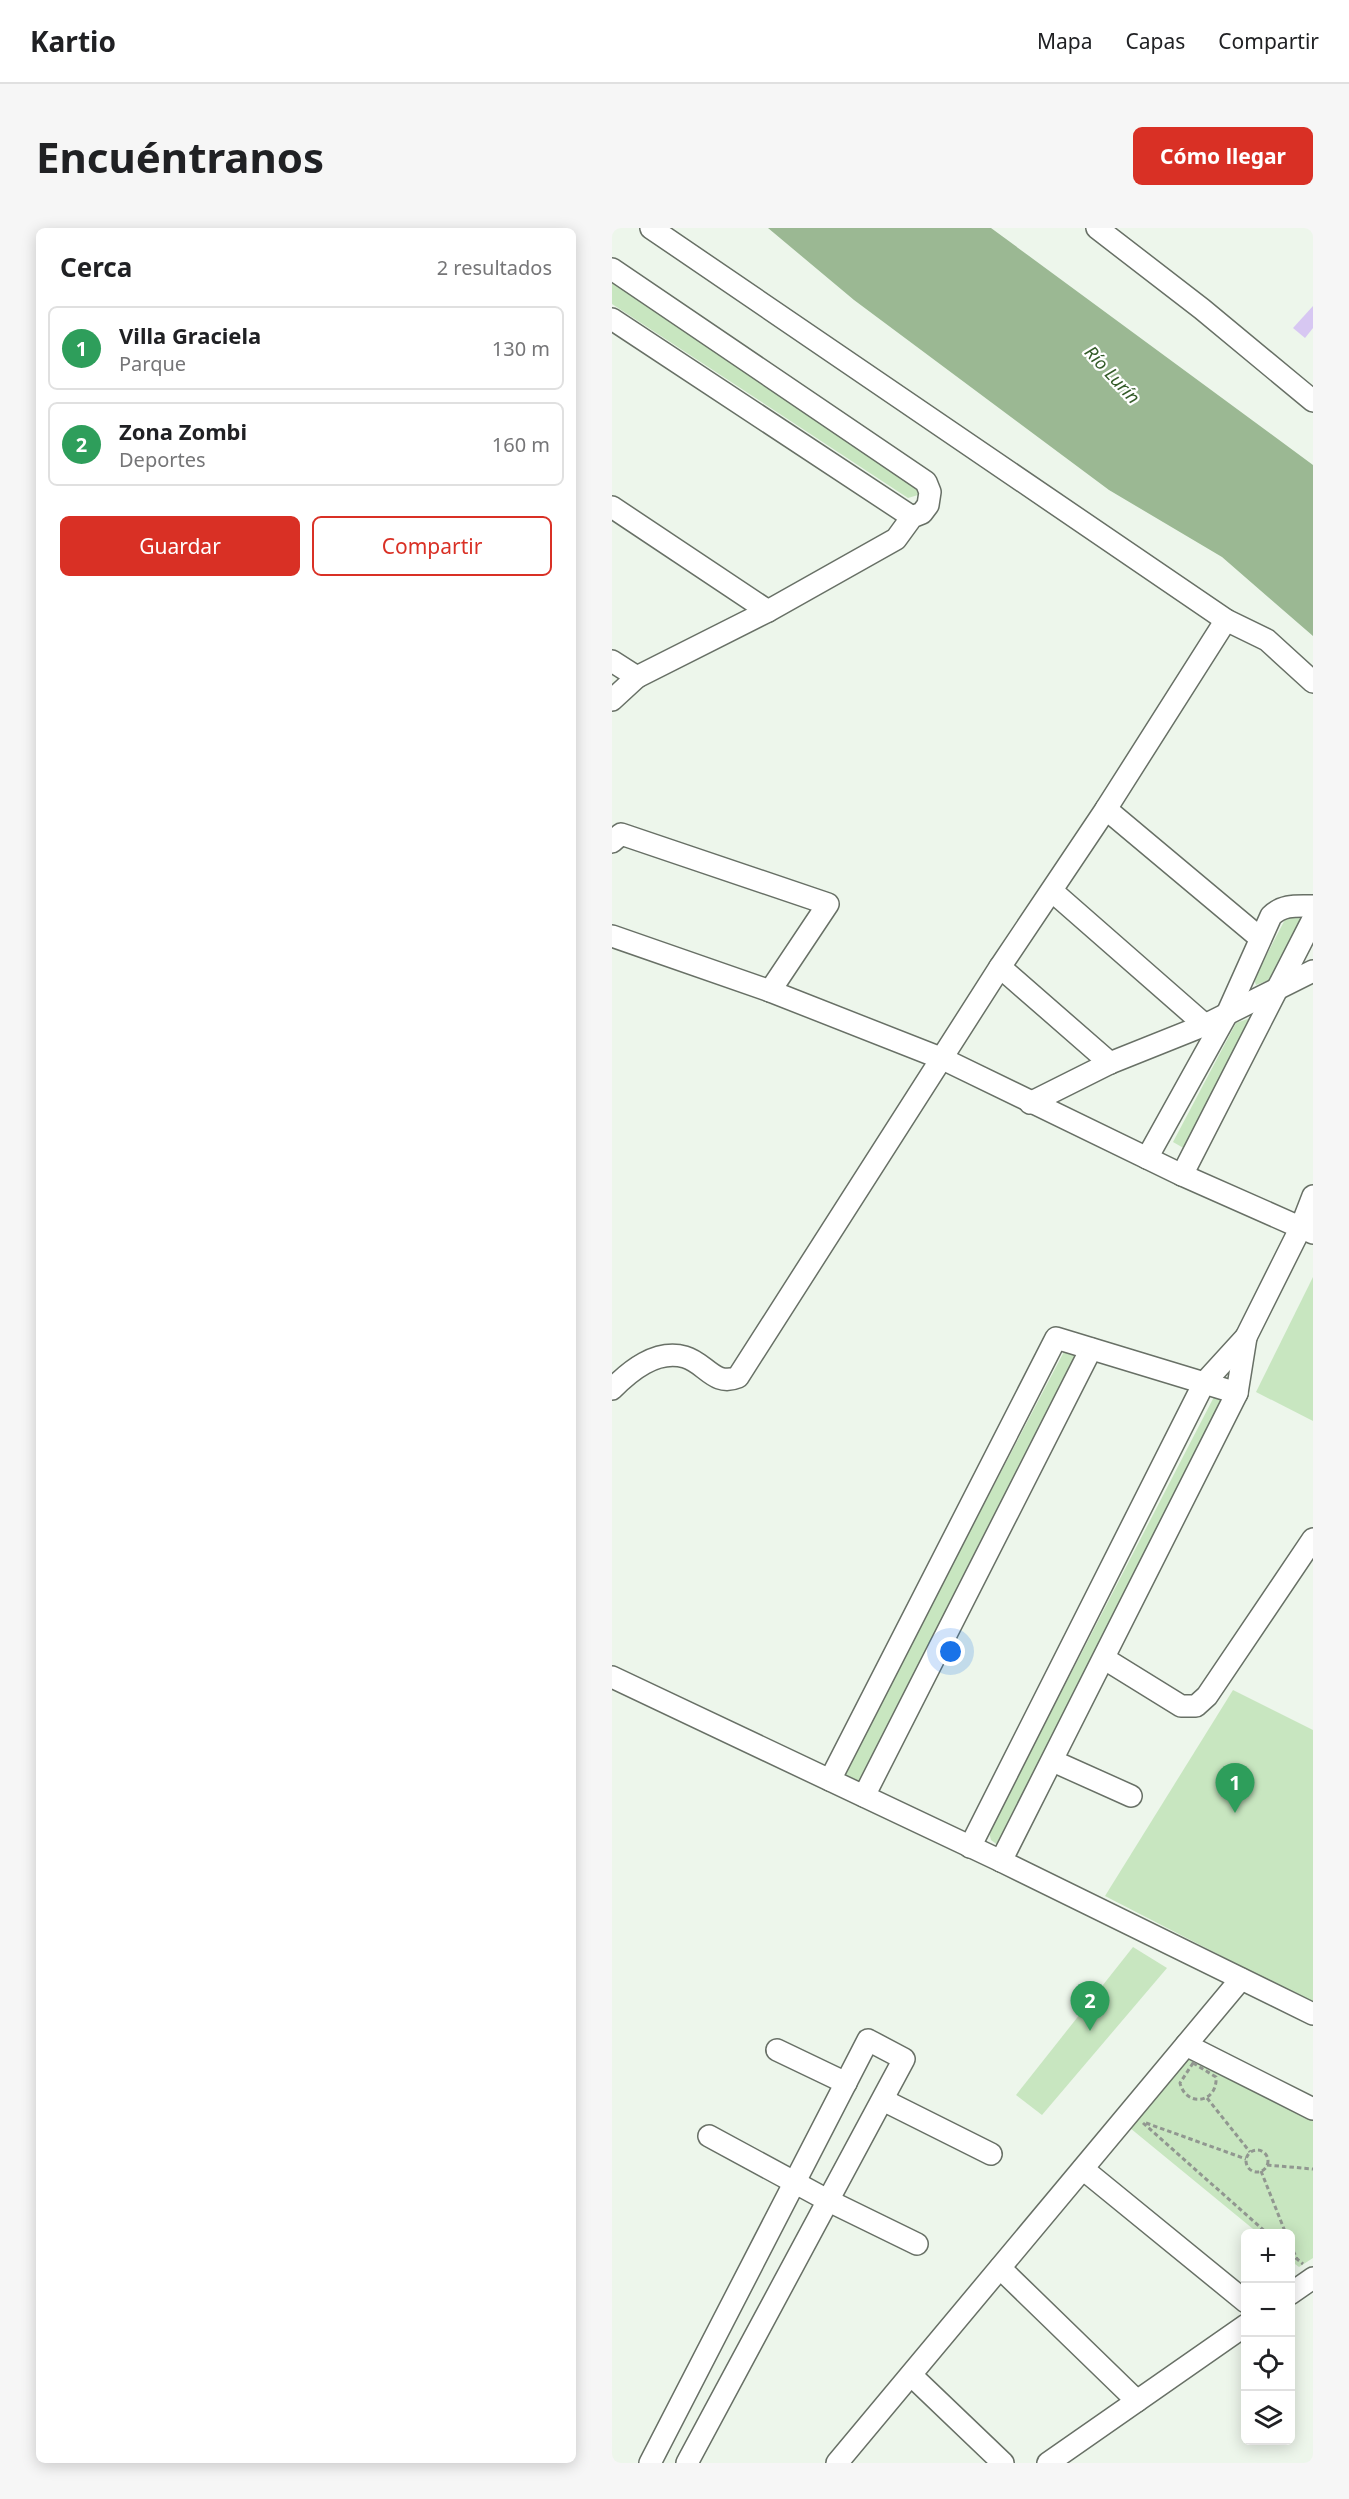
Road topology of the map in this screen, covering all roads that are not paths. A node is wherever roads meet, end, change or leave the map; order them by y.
1 (651, 228) edge
2 (1097, 228) edge
3 (612, 269) edge
4 (612, 319) edge
5 (1313, 401) edge
6 (612, 507) edge
7 (912, 517) junction
8 (768, 611) junction
9 (1226, 620) junction
10 (612, 661) edge
11 (637, 677) junction
12 (1313, 682) edge
13 (612, 700) edge
14 (1106, 809) junction
15 (612, 842) edge
16 (1052, 891) junction
17 (1313, 906) edge
18 (1313, 918) edge
19 (612, 936) edge
20 (1260, 938) junction
21 (1000, 967) junction
22 (1313, 971) edge
23 (1275, 990) junction
24 (770, 991) junction
25 (1227, 1014) junction
26 (1205, 1025) junction
27 (943, 1059) junction
28 (1110, 1063) junction
29 (1030, 1103) junction
30 (1147, 1158) junction
31 (1182, 1175) junction
32 (1313, 1196) edge
33 (1307, 1230) edge
34 (1246, 1337) junction
35 (1091, 1349) junction
36 (616, 1378) edge
37 (1204, 1383) junction
38 (1237, 1393) junction
39 (1313, 1539) edge
40 (1105, 1659) junction
41 (612, 1677) edge
42 (1053, 1761) junction
43 (830, 1780) junction
44 (864, 1796) junction
45 (1131, 1796) dead end
46 (970, 1847) junction
47 (1001, 1861) junction
48 (1241, 1979) junction
49 (1313, 2014) edge
50 (1186, 2045) junction
51 (777, 2050) dead end
52 (846, 2083) junction
53 (883, 2100) junction
54 (1313, 2109) edge
55 (709, 2136) dead end
56 (991, 2154) dead end
57 (1083, 2169) junction
58 (796, 2182) junction
59 (829, 2201) junction
60 (917, 2244) dead end
61 (1000, 2268) junction
62 (1313, 2278) edge
63 (1295, 2291) edge
64 (1241, 2299) edge
65 (1241, 2328) edge
66 (911, 2375) junction
67 (1137, 2401) junction
68 (650, 2463) edge
69 (687, 2463) edge
70 (837, 2463) edge
71 (1003, 2463) edge
72 (1048, 2463) edge

1 - 9 street
2 - 5 street
3 - 7 street
4 - 7 street
6 - 8 street
7 - 8 street
8 - 11 street
9 - 12 street
9 - 14 street
10 - 11 street
11 - 13 street
14 - 16 street
14 - 20 street
15 - 24 street
16 - 21 street
16 - 26 street
17 - 20 street
18 - 23 street
19 - 24 street
20 - 25 street
21 - 27 street
21 - 28 street
22 - 23 street
23 - 25 street
23 - 31 street
24 - 27 street
25 - 26 street
25 - 30 street
26 - 28 street
27 - 29 street
27 - 36 street
28 - 29 street
29 - 30 street
30 - 31 street
31 - 33 street
32 - 33 street
33 - 34 street
34 - 37 street
34 - 38 street
35 - 37 street
35 - 43 street
35 - 44 street
37 - 38 street
37 - 46 street
38 - 40 street
39 - 40 street
40 - 42 street
41 - 43 street
42 - 45 street
42 - 47 street
43 - 44 street
44 - 46 street
46 - 47 street
47 - 48 street
48 - 49 street
48 - 50 street
50 - 54 street
50 - 57 street
51 - 52 street
52 - 53 street
52 - 58 street
53 - 56 street
53 - 59 street
55 - 58 street
57 - 61 street
57 - 64 street
58 - 59 street
58 - 68 street
59 - 60 street
59 - 69 street
61 - 66 street
61 - 67 street
62 - 63 street
65 - 67 street
66 - 70 street
66 - 71 street
67 - 72 street

